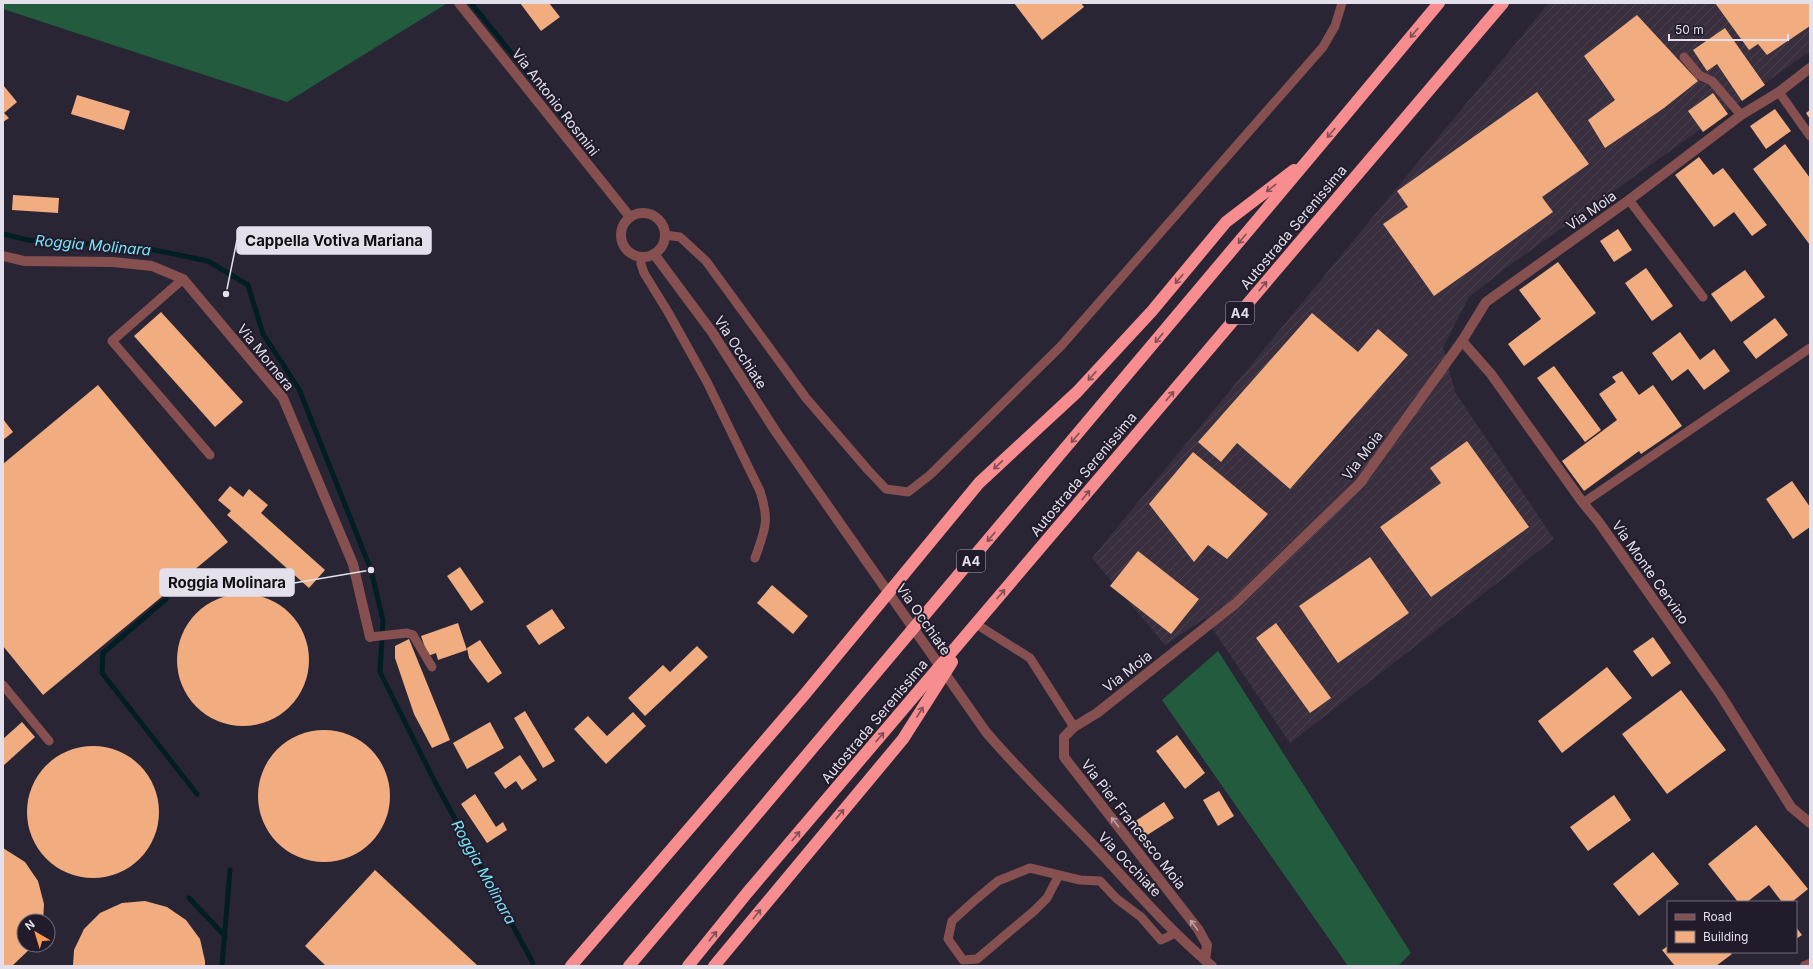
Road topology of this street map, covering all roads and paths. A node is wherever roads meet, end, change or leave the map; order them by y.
1 (459, 3) edge
2 (1342, 3) edge
3 (1439, 3) edge
4 (1503, 3) edge
5 (1684, 56) dead end
6 (1810, 68) edge
7 (1779, 92) junction
8 (1741, 115) junction
9 (1810, 136) edge
10 (1312, 155) junction
11 (1629, 200) junction
12 (630, 218) junction
13 (665, 235) junction
14 (654, 254) junction
15 (3, 256) edge
16 (641, 257) junction
17 (183, 280) junction
18 (1703, 297) dead end
19 (1462, 341) junction
20 (1810, 348) edge
21 (210, 455) dead end
22 (1583, 503) junction
23 (755, 558) dead end
24 (976, 624) junction
25 (374, 636) joint
26 (432, 667) dead end
27 (3, 685) edge
28 (1096, 713) joint
29 (1074, 727) junction
30 (49, 741) dead end
31 (1810, 823) edge
32 (1059, 875) junction
33 (1176, 933) junction
34 (1208, 963) edge
35 (1810, 964) edge
36 (571, 966) edge
37 (629, 966) edge
38 (688, 966) edge
39 (714, 966) edge
40 (1805, 966) edge

1 - 12 street, Via Antonio Rosmini
2 - 13 lane
3 -> 10 highway, Autostrada Serenissima / A4
24 -> 4 highway, Autostrada Serenissima / A4
5 - 8 lane
6 - 7 street, Via Moia
7 - 8 street, Via Moia
7 - 9 lane
8 - 11 street, Via Moia
10 -> 36 highway
10 -> 37 highway, Autostrada Serenissima / A4
11 - 18 lane, Via Moia
11 - 19 street, Via Moia
12 - 13 street
12 - 16 street
13 - 14 street
14 - 16 street
14 - 33 street, Via Occhiate
15 - 17 street, Via Mornera
16 - 23 lane
17 - 21 lane
17 - 25 street, Via Mornera
19 - 22 street, Via Monte Cervino
19 - 28 street, Via Moia
20 - 22 lane
22 - 31 street, Via Monte Cervino
24 - 29 lane
38 -> 24 highway, Autostrada Serenissima / A4
39 -> 24 highway
25 - 26 lane
27 - 30 lane
28 - 29 street, Via Pier Francesco Moia
34 -> 29 street, Via Pier Francesco Moia
32 - 32 lane
32 - 33 lane
33 - 34 street, Via Occhiate
35 - 40 street

